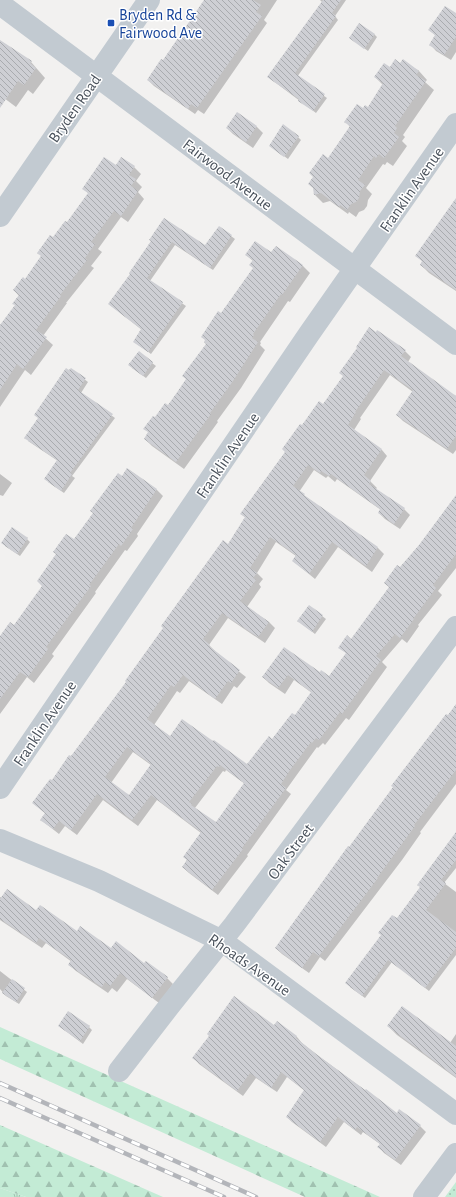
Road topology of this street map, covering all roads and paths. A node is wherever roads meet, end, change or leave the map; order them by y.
1 (149, 0) edge
2 (0, 4) edge
3 (96, 76) junction
4 (456, 124) edge
5 (0, 216) edge
6 (356, 269) junction
7 (456, 344) edge
8 (456, 627) edge
9 (0, 788) edge
10 (0, 840) edge
11 (222, 941) junction
12 (119, 1072) dead end
13 (456, 1114) edge
14 (456, 1154) edge
15 (424, 1197) edge

1 - 3 street, Bryden Road
2 - 3 street, Fairwood Avenue
3 - 5 street, Bryden Road
3 - 6 street, Fairwood Avenue
4 - 6 street, Franklin Avenue
6 - 7 street, Fairwood Avenue
6 - 9 street, Franklin Avenue
8 - 11 street, Oak Street
10 - 11 street, Rhoads Avenue
11 - 12 street, Oak Street
11 - 13 street, Rhoads Avenue
14 - 15 street

